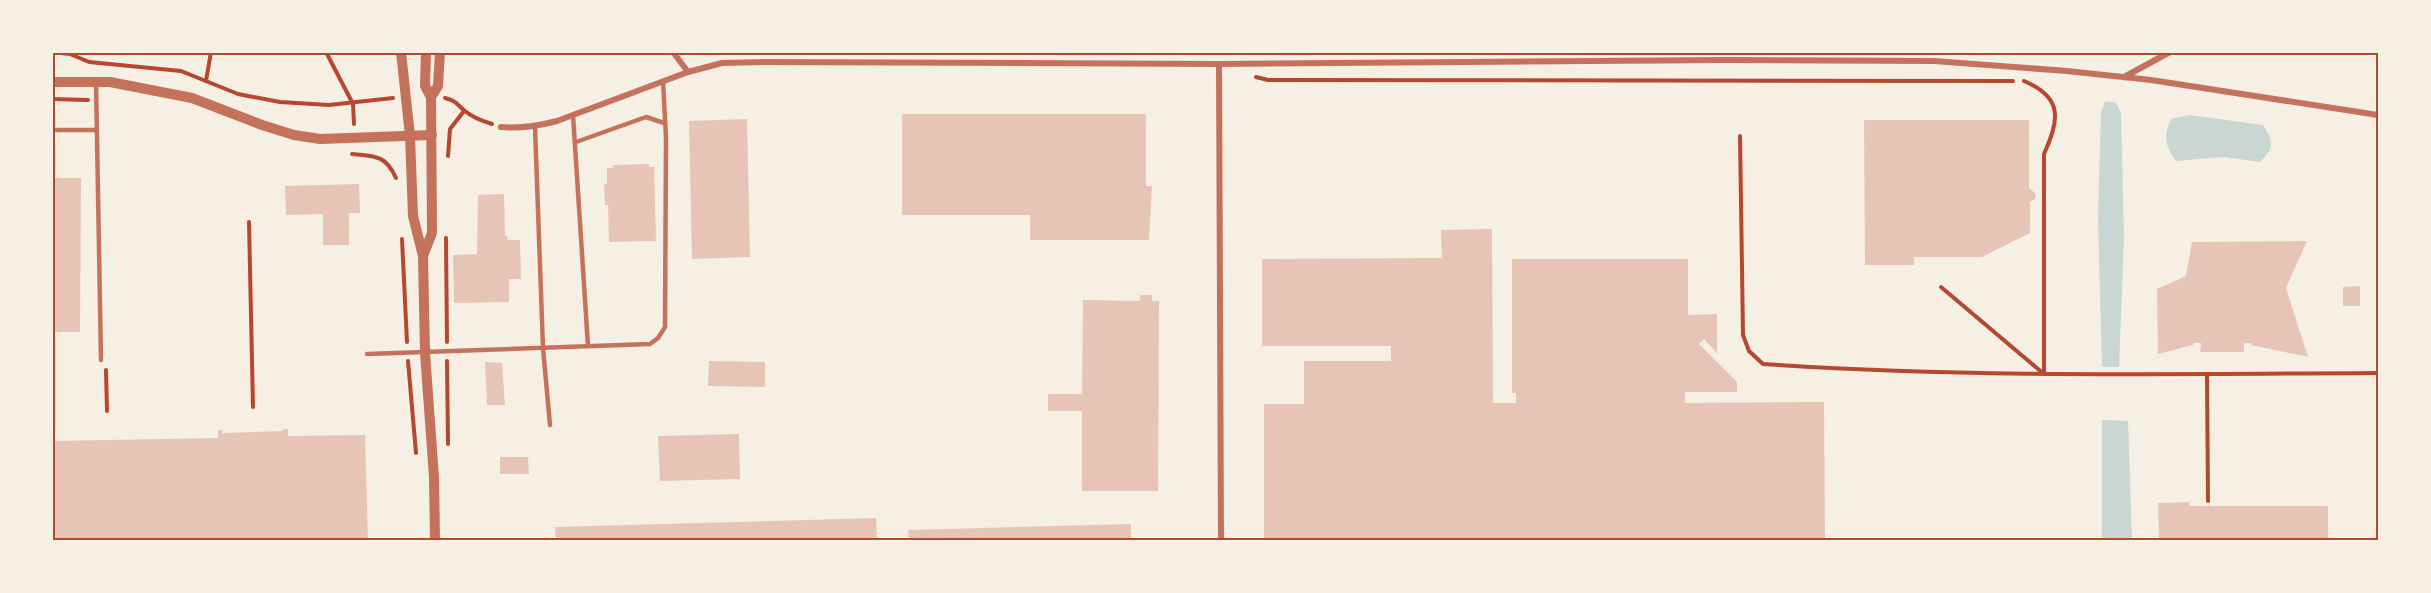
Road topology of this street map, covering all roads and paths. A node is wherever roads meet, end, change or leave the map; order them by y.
1 (56, 52) edge
2 (211, 52) edge
3 (326, 52) edge
4 (401, 52) edge
5 (426, 52) edge
6 (440, 52) edge
7 (673, 52) edge
8 (2170, 52) edge
9 (52, 59) edge
10 (1219, 64) junction
11 (688, 72) junction
12 (1248, 74) dead end
13 (2123, 77) junction
14 (53, 81) edge
15 (206, 81) junction
16 (663, 81) junction
17 (96, 82) junction
18 (431, 97) junction
19 (406, 98) junction
20 (52, 99) edge
21 (96, 100) junction
22 (353, 104) junction
23 (464, 111) junction
24 (573, 115) junction
25 (2379, 115) edge
26 (664, 123) junction
27 (501, 127) joint
28 (535, 127) junction
29 (52, 130) edge
30 (96, 130) junction
31 (432, 135) junction
32 (410, 136) junction
33 (1740, 136) dead end
34 (576, 142) junction
35 (342, 154) dead end
36 (448, 161) dead end
37 (400, 186) dead end
38 (249, 222) dead end
39 (402, 231) dead end
40 (446, 237) dead end
41 (423, 256) junction
42 (1941, 287) dead end
43 (588, 346) junction
44 (543, 348) junction
45 (447, 351) junction
46 (407, 353) junction
47 (425, 353) junction
48 (368, 354) dead end
49 (103, 360) joint
50 (2379, 373) edge
51 (2044, 374) junction
52 (2207, 374) junction
53 (254, 407) dead end
54 (107, 411) dead end
55 (550, 426) dead end
56 (448, 446) dead end
57 (416, 456) dead end
58 (2208, 501) dead end
59 (435, 540) edge
60 (1221, 540) edge

1 - 15 path
2 - 15 path
3 - 22 path
4 - 19 street
5 - 18 street
6 - 18 street
7 - 11 street
8 - 13 street
9 - 14 lane
10 - 11 street
10 - 13 street
10 - 60 street
11 - 16 street
12 - 51 path
13 - 25 street
14 - 17 street
15 - 22 path
16 - 24 street
16 - 26 lane
17 - 21 lane
17 - 32 street
18 - 23 path
18 - 31 street
19 - 22 path
19 - 32 street
20 - 21 path
21 - 30 lane
23 - 27 path
23 - 36 path
24 - 28 street
24 - 34 lane
26 - 34 lane
26 - 43 lane
27 - 28 street
28 - 44 lane
29 - 30 lane
30 - 49 lane
31 - 32 street
31 - 41 street
32 - 41 street
33 - 51 path
34 - 43 lane
35 - 37 path
38 - 53 path
39 - 46 path
40 - 45 path
41 - 47 street
42 - 51 path
43 - 44 lane
44 - 45 lane
44 - 55 lane
45 - 47 lane
45 - 56 path
46 - 47 lane
46 - 48 lane
46 - 57 path
47 - 59 street
49 - 54 path
50 - 52 path
51 - 52 path
52 - 58 path

